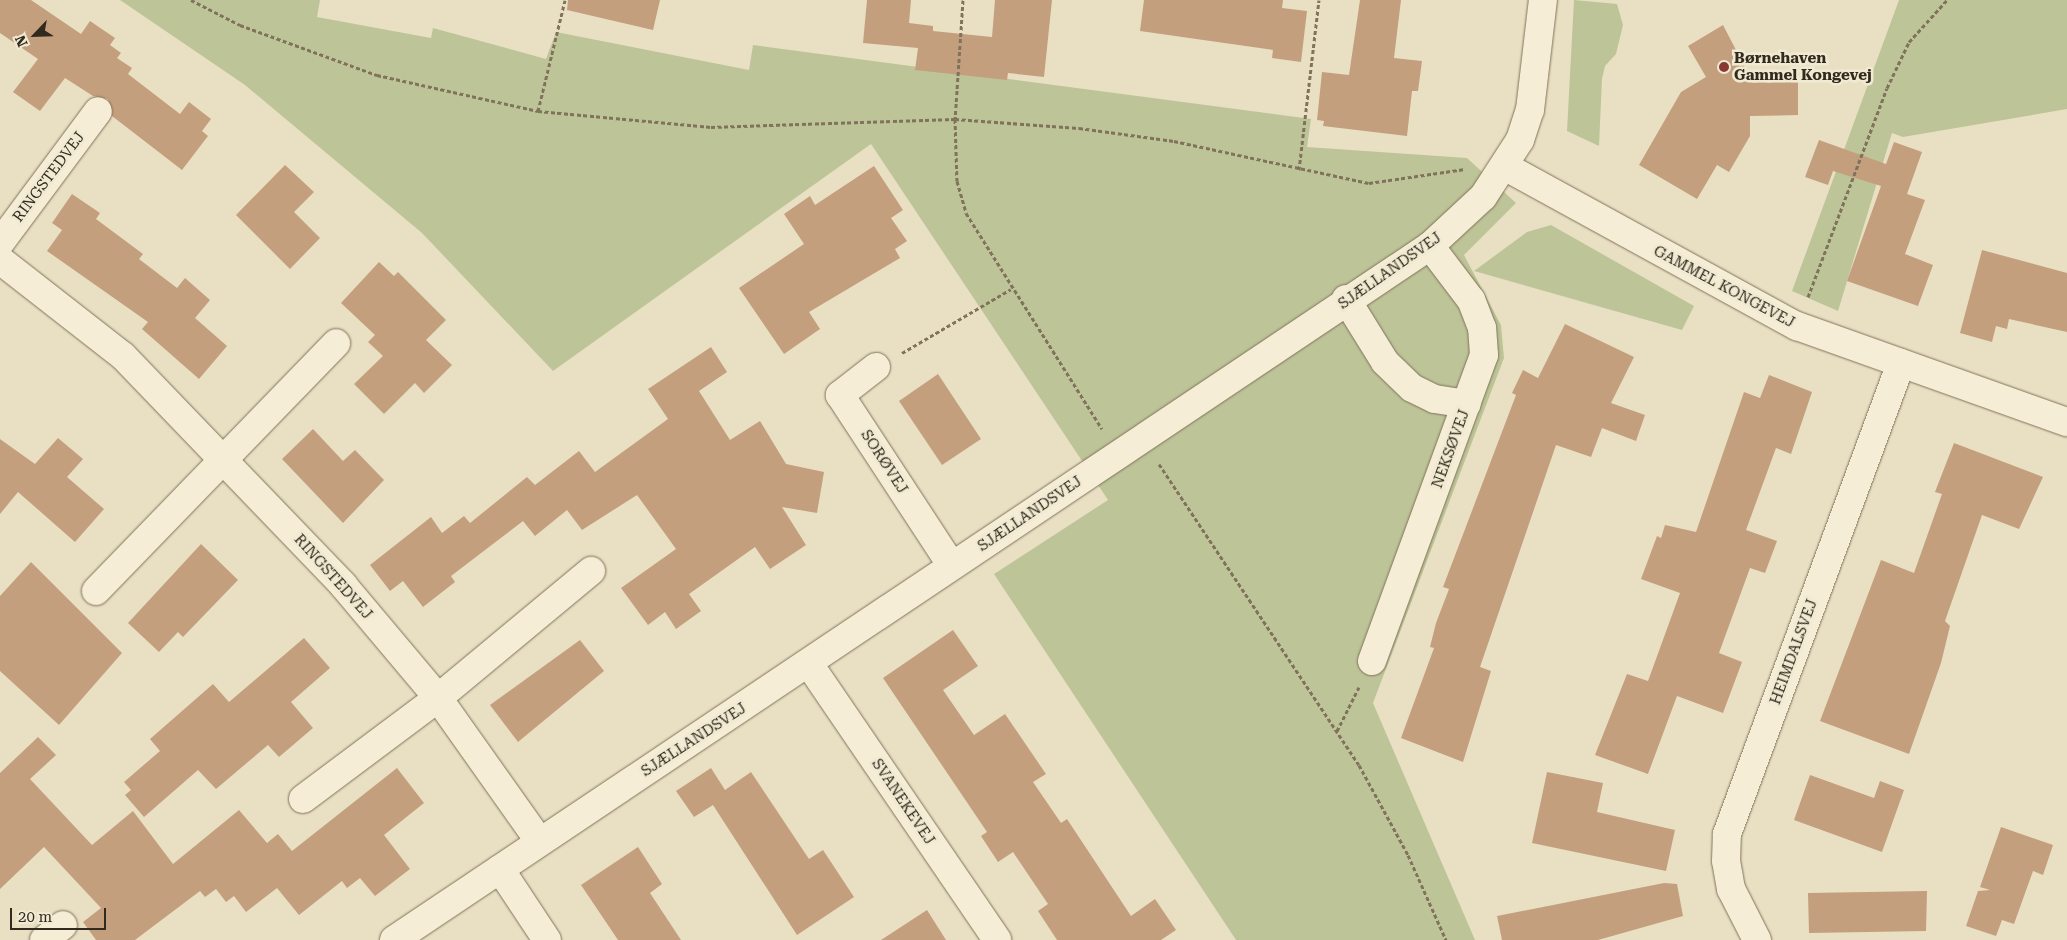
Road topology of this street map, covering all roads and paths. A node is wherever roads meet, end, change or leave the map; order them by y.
1 (191, 0) edge
2 (565, 0) edge
3 (964, 0) edge
4 (1319, 0) edge
5 (1542, 0) edge
6 (1947, 0) edge
7 (200, 2) edge
8 (98, 111) dead end
9 (538, 111) junction
10 (954, 119) junction
11 (1506, 167) junction
12 (1299, 170) junction
13 (0, 243) edge
14 (1430, 246) junction
15 (0, 260) edge
16 (1011, 289) junction
17 (1346, 299) junction
18 (1797, 326) junction
19 (336, 343) dead end
20 (1901, 364) junction
21 (876, 367) joint
22 (1468, 404) junction
23 (2067, 422) edge
24 (1142, 438) junction
25 (1119, 455) junction
26 (224, 459) junction
27 (952, 566) junction
28 (591, 571) dead end
29 (96, 591) dead end
30 (1372, 661) joint
31 (809, 664) junction
32 (438, 698) junction
33 (1337, 732) junction
34 (303, 799) dead end
35 (540, 842) junction
36 (500, 869) junction
37 (394, 940) edge
38 (547, 940) edge
39 (997, 940) edge
40 (1446, 940) edge
41 (1757, 940) edge

1 - 7 path
2 - 9 path
3 - 10 path
4 - 12 path
5 - 11 street, SJÆLLANDSVEJ
6 - 18 path
7 - 9 path
8 - 13 street, RINGSTEDVEJ
9 - 10 path
10 - 12 path
10 - 16 path
11 - 12 path
11 - 14 street, SJÆLLANDSVEJ
11 - 18 street, GAMMEL KONGEVEJ
14 - 17 street, SJÆLLANDSVEJ
14 - 22 street, NEKSØVEJ
15 - 26 street, RINGSTEDVEJ
16 - 21 path
16 - 25 path
17 - 22 street
17 - 24 street, SJÆLLANDSVEJ
18 - 20 street, GAMMEL KONGEVEJ
19 - 26 street
20 - 23 street, GAMMEL KONGEVEJ
20 - 41 street, HEIMDALSVEJ
21 - 27 street, SORØVEJ
22 - 30 street, NEKSØVEJ
24 - 25 street, SJÆLLANDSVEJ
24 - 33 path
25 - 27 street, SJÆLLANDSVEJ
26 - 29 street
26 - 32 street, RINGSTEDVEJ
27 - 31 street, SJÆLLANDSVEJ
28 - 32 street
30 - 33 path
31 - 35 street, SJÆLLANDSVEJ
31 - 39 street, SVANEKEVEJ
32 - 34 street
32 - 35 street, RINGSTEDVEJ
33 - 40 path
35 - 36 street, SJÆLLANDSVEJ
36 - 37 street, SJÆLLANDSVEJ
36 - 38 street

